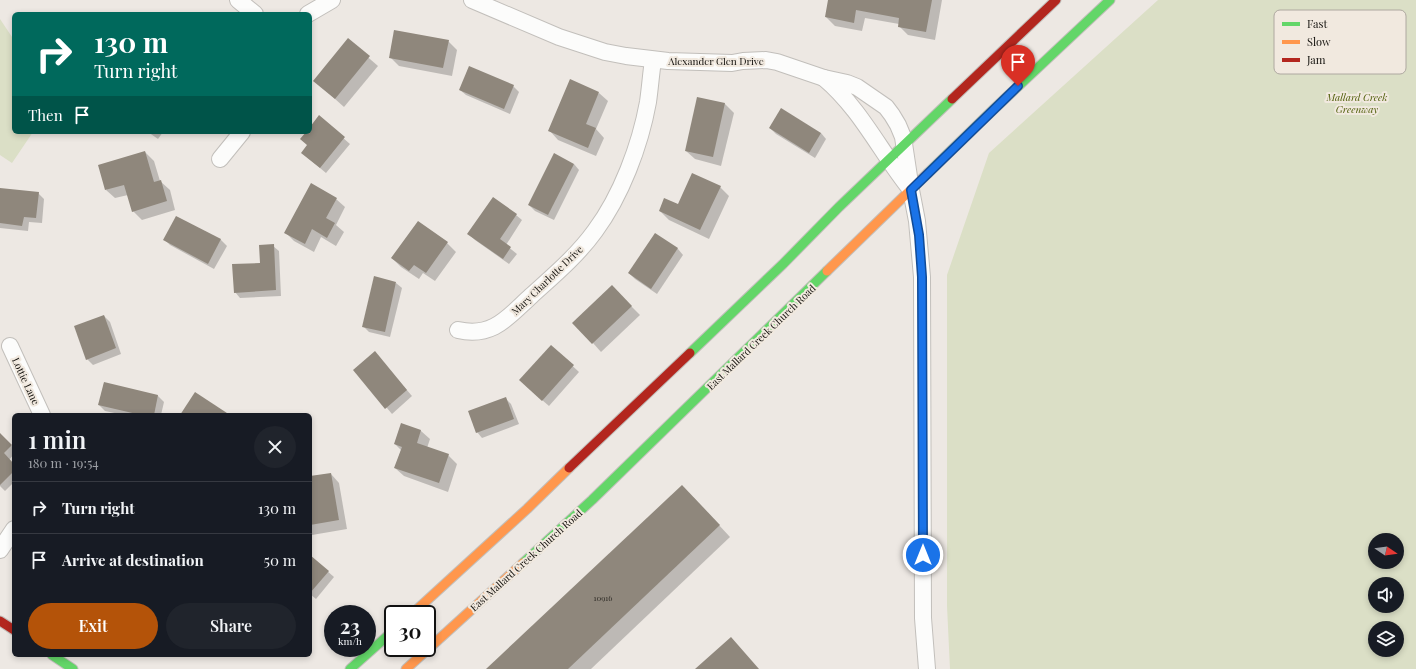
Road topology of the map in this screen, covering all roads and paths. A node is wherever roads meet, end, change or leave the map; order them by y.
1 (238, 0) edge
2 (332, 0) edge
3 (472, 0) edge
4 (1056, 0) edge
5 (1110, 0) edge
6 (253, 12) edge
7 (311, 12) edge
8 (653, 60) junction
9 (824, 78) junction
10 (240, 134) edge
11 (904, 145) junction
12 (220, 159) dead end
13 (888, 160) junction
14 (911, 190) junction
15 (458, 330) dead end
16 (10, 346) dead end
17 (41, 413) edge
18 (12, 532) edge
19 (0, 550) edge
20 (422, 605) edge
21 (0, 621) edge
22 (12, 629) edge
23 (384, 639) edge
24 (55, 657) edge
25 (73, 669) edge
26 (350, 669) edge
27 (406, 669) edge
28 (927, 669) edge

1 - 6 street
2 - 7 street
3 - 8 street, Alexander Glen Drive
4 - 11 main road
5 - 14 main road, East Mallard Creek Church Road
8 - 9 street, Alexander Glen Drive
8 - 15 street, Mary Charlotte Drive
9 - 11 street, Alexander Glen Drive
9 - 13 street, Alexander Glen Drive
10 - 12 street
11 - 13 main road
11 - 14 street, Alexander Glen Drive
13 - 14 street, Alexander Glen Drive
13 - 20 main road
14 - 27 main road, East Mallard Creek Church Road
14 - 28 street
16 - 17 street, Lottie Lane
18 - 19 street
21 - 22 main road
23 - 26 main road
24 - 25 main road

